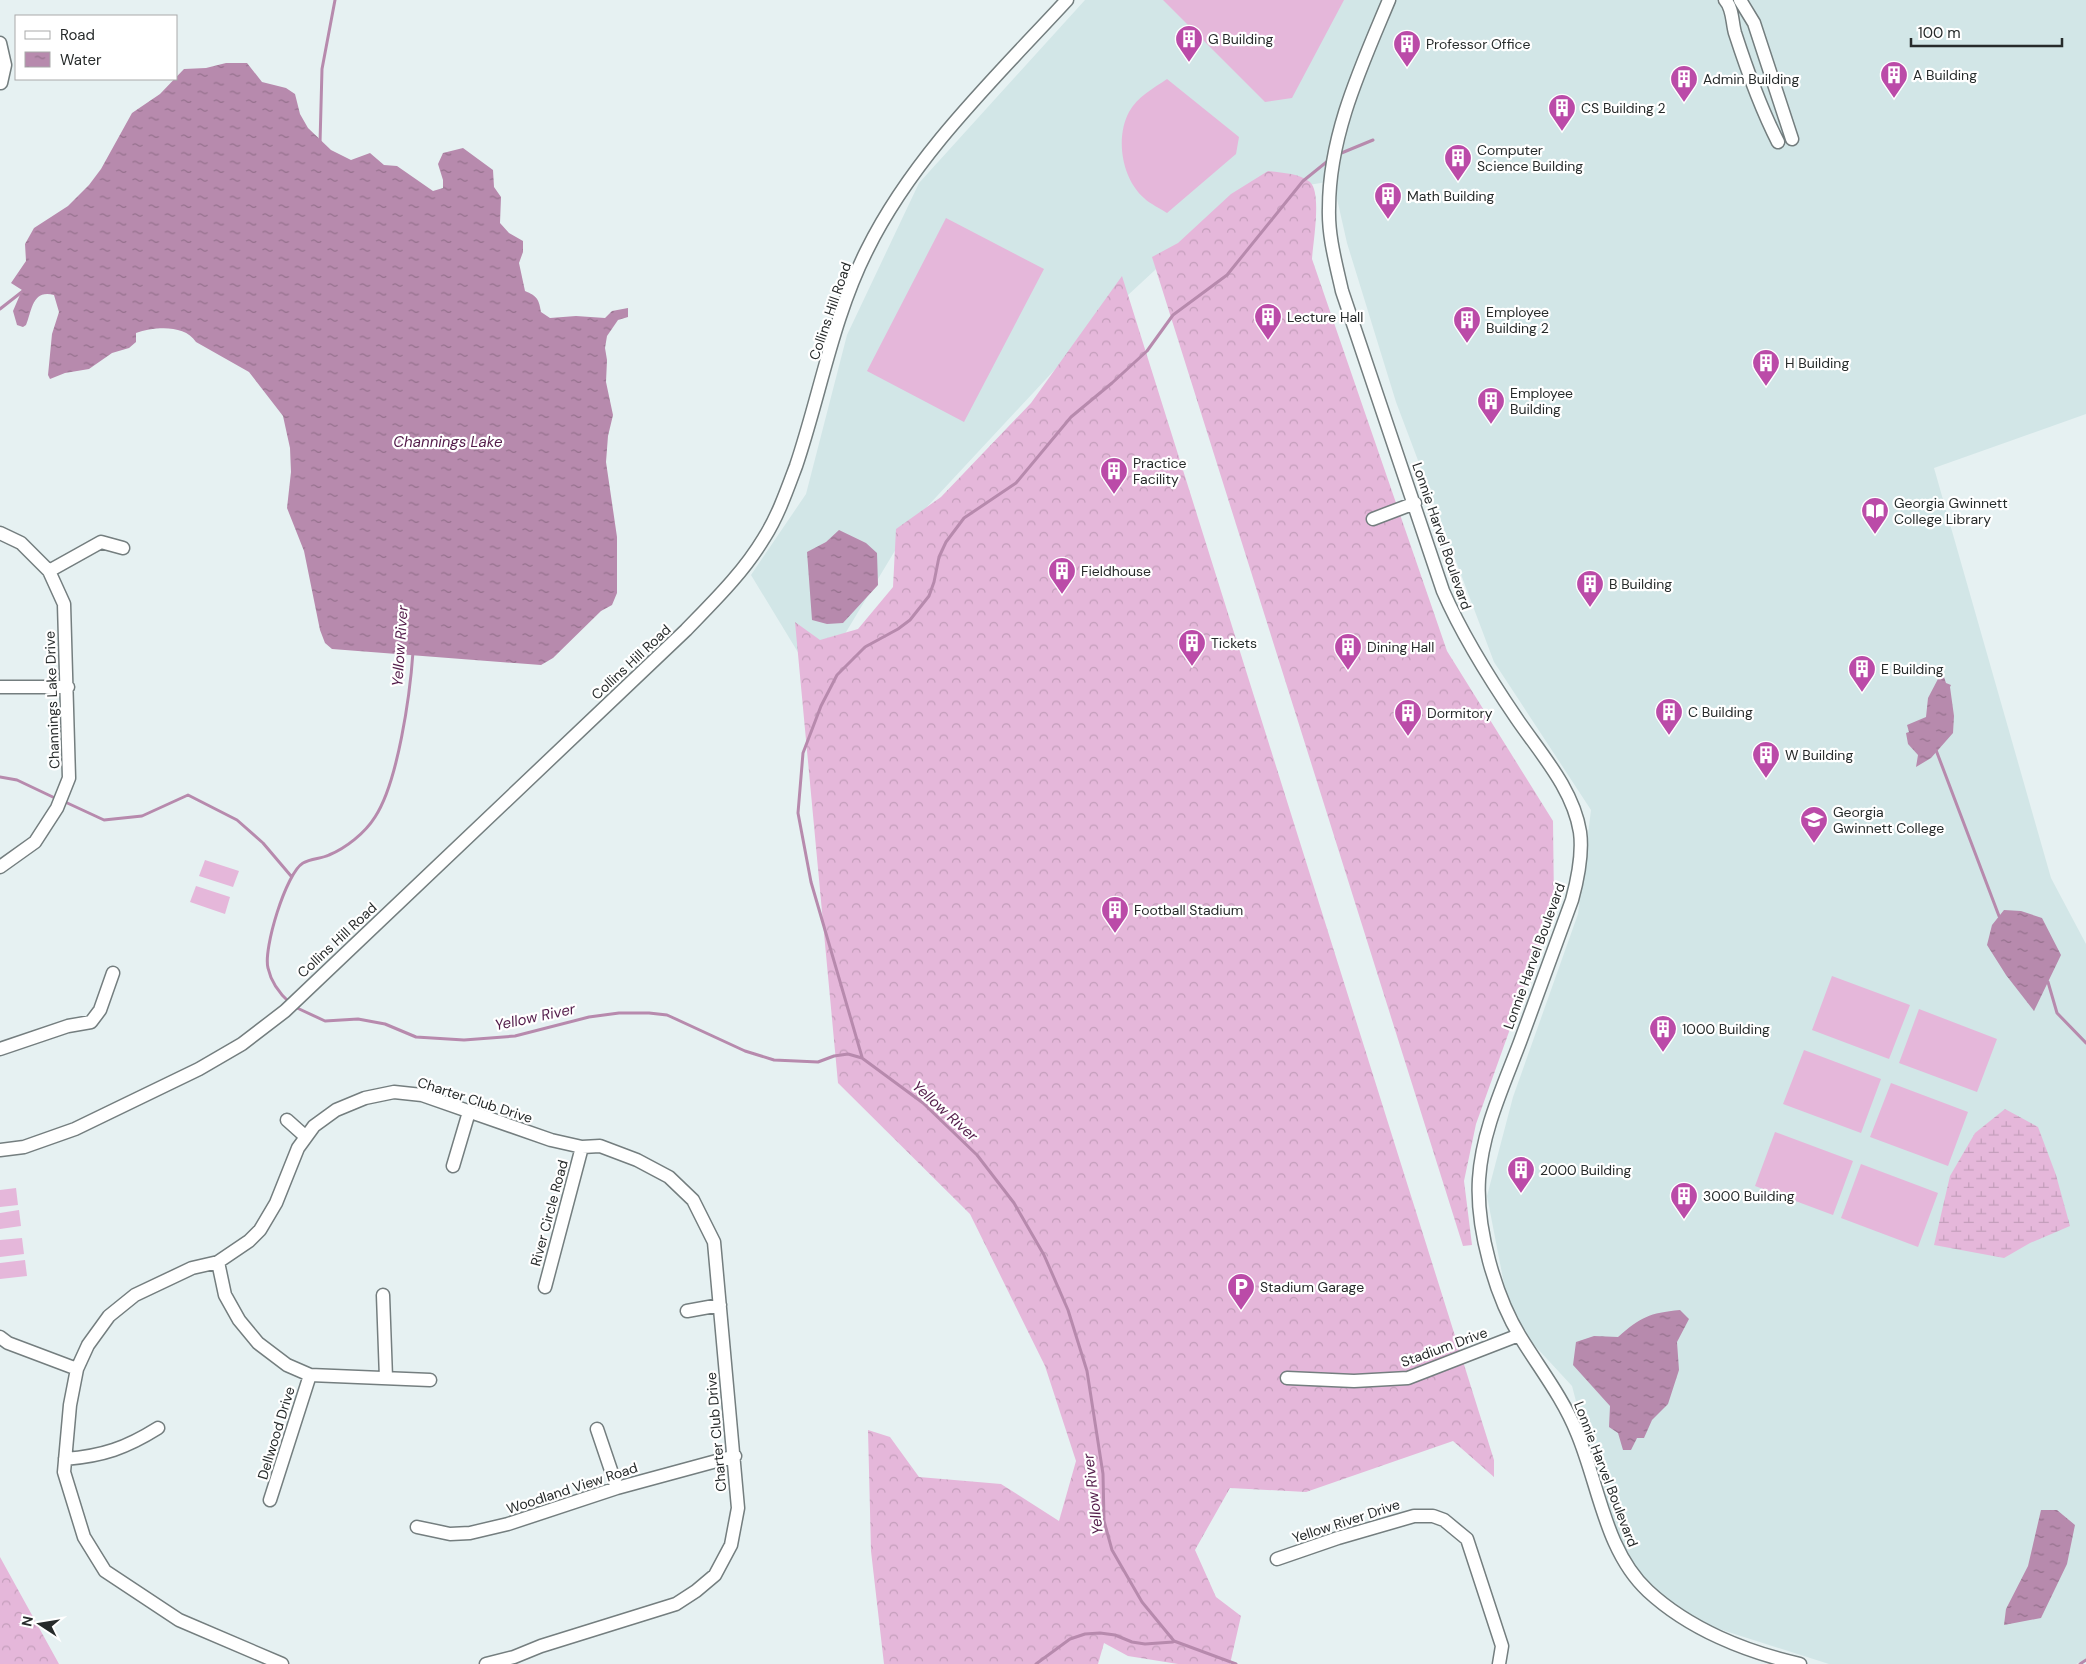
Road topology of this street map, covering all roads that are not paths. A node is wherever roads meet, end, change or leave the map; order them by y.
1 (1067, 0) edge
2 (1389, 0) edge
3 (1725, 0) edge
4 (1740, 0) edge
5 (0, 43) edge
6 (1, 83) edge
7 (1792, 139) dead end
8 (1778, 142) dead end
9 (1415, 503) junction
10 (1373, 519) dead end
11 (0, 533) edge
12 (123, 548) dead end
13 (50, 571) junction
14 (0, 687) edge
15 (68, 687) junction
16 (0, 867) edge
17 (113, 973) dead end
18 (0, 1049) edge
19 (469, 1112) junction
20 (287, 1120) dead end
21 (306, 1137) junction
22 (582, 1147) junction
23 (0, 1150) edge
24 (453, 1166) dead end
25 (218, 1262) junction
26 (544, 1287) dead end
27 (383, 1295) dead end
28 (720, 1305) junction
29 (687, 1310) dead end
30 (1519, 1335) junction
31 (0, 1337) edge
32 (78, 1368) junction
33 (310, 1375) junction
34 (386, 1378) junction
35 (1287, 1378) dead end
36 (430, 1380) dead end
37 (158, 1428) dead end
38 (597, 1429) dead end
39 (735, 1456) junction
40 (65, 1459) junction
41 (617, 1488) junction
42 (270, 1500) dead end
43 (417, 1527) dead end
44 (1277, 1559) dead end
45 (257, 1659) edge
46 (515, 1661) edge
47 (282, 1664) edge
48 (486, 1664) edge
49 (1498, 1664) edge
50 (1800, 1664) edge

1 - 23 street, Collins Hill Road
2 - 9 street, Lonnie Harvel Boulevard
3 - 8 street
4 - 7 street
5 - 6 street
9 - 10 street
9 - 30 street, Lonnie Harvel Boulevard
11 - 13 street, Channings Lake Drive
12 - 13 street
13 - 15 street, Channings Lake Drive
14 - 15 street
15 - 16 street, Channings Lake Drive
17 - 18 street
19 - 21 street, Charter Club Drive
19 - 22 street, Charter Club Drive
19 - 24 street
20 - 21 street
21 - 25 street, Charter Club Drive
22 - 26 street, River Circle Road
22 - 28 street, Charter Club Drive
25 - 32 street, Charter Club Drive
25 - 33 street
27 - 34 street
28 - 29 street
28 - 39 street, Charter Club Drive
30 - 35 street, Stadium Drive
30 - 50 street, Lonnie Harvel Boulevard
31 - 32 street
32 - 40 street, Charter Club Drive
33 - 34 street
33 - 42 street, Dellwood Drive
34 - 36 street
37 - 40 street
38 - 41 street
39 - 41 street, Woodland View Road
39 - 46 street, Charter Club Drive
40 - 45 street, Charter Club Drive
41 - 43 street, Woodland View Road
44 - 49 street, Yellow River Drive
45 - 47 street, Charter Club Drive
46 - 48 street, Charter Club Drive

